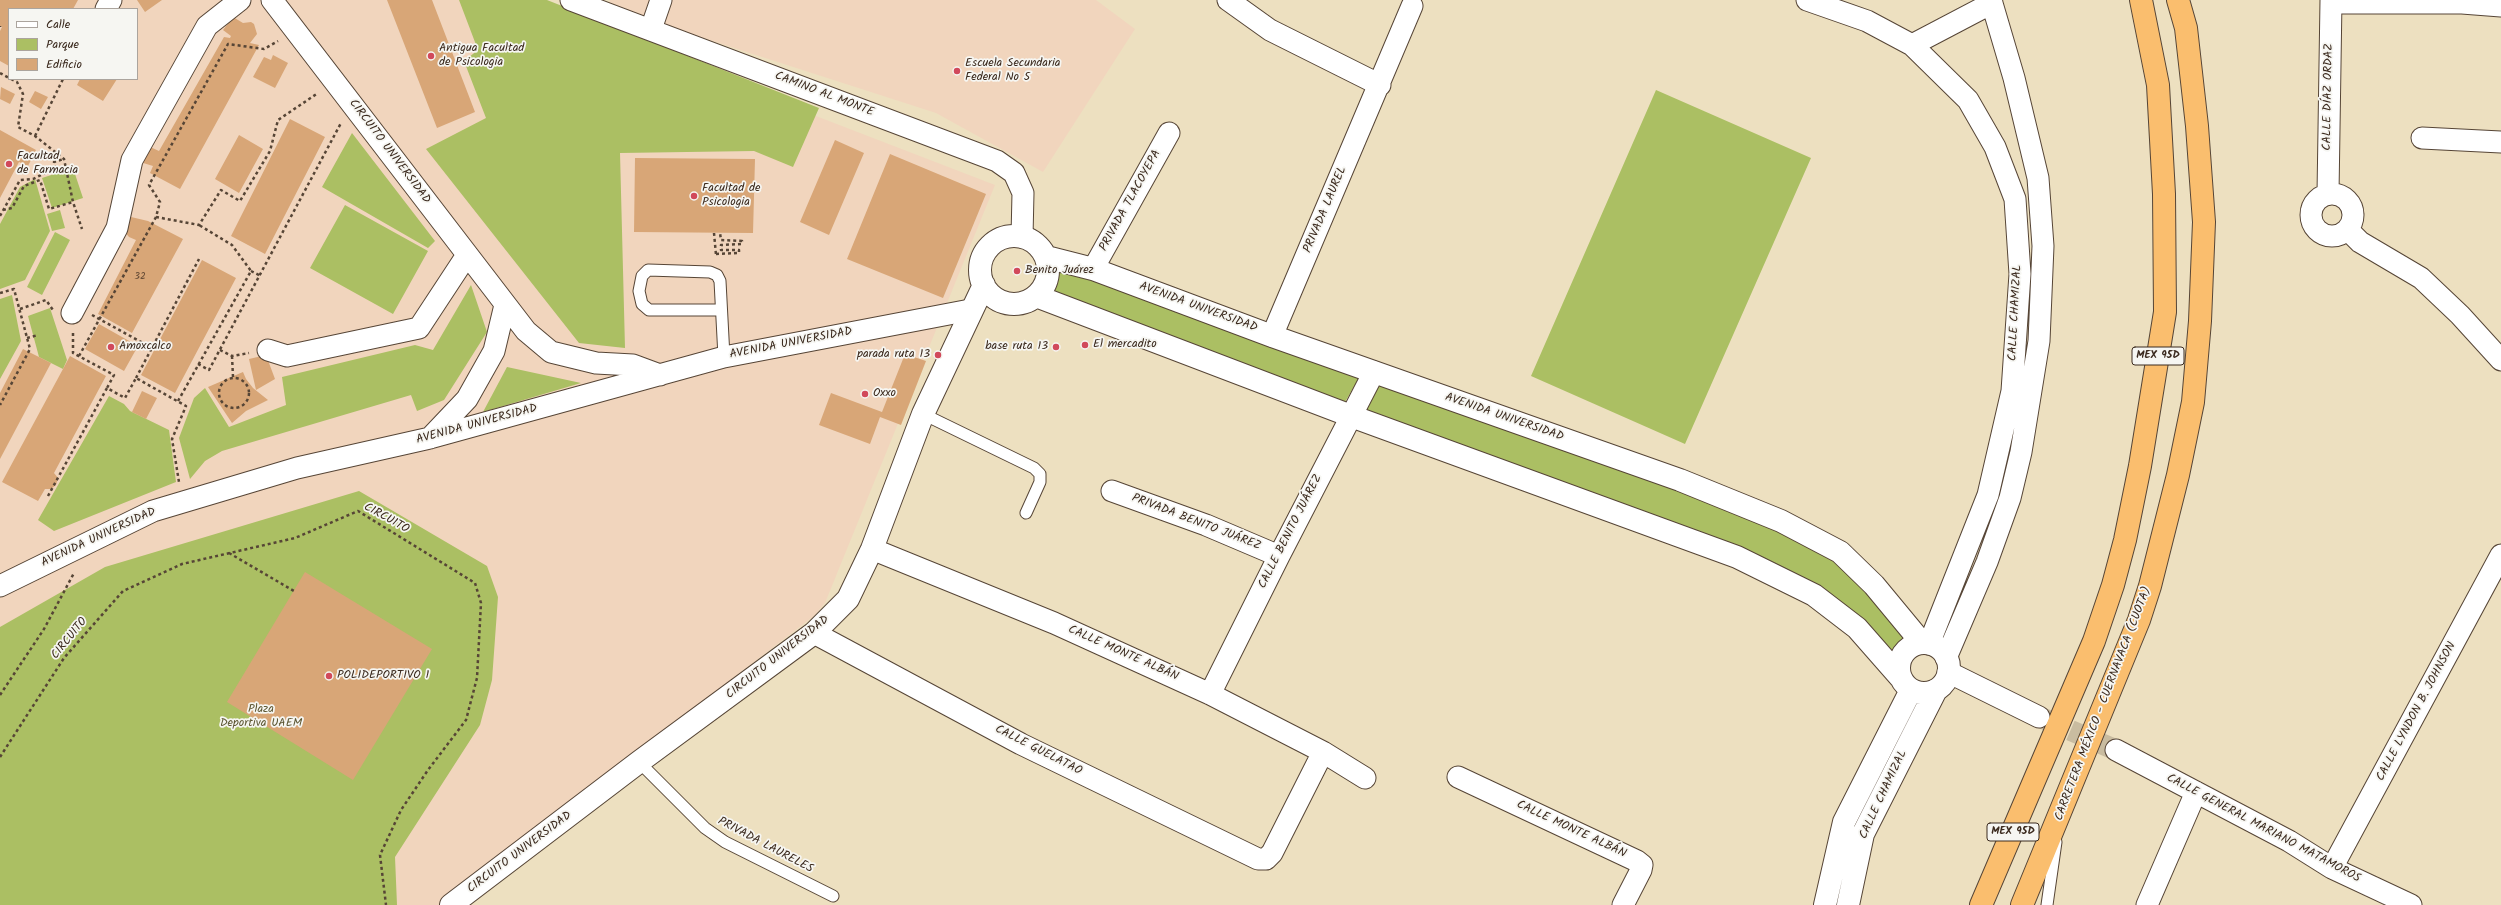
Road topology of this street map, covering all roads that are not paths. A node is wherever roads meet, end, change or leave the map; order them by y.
1 (240, 0) edge
2 (272, 0) edge
3 (571, 0) edge
4 (661, 0) edge
5 (1228, 0) edge
6 (1807, 0) edge
7 (2141, 0) edge
8 (2178, 0) edge
9 (1991, 2) edge
10 (2331, 2) edge
11 (2462, 2) edge
12 (1412, 6) dead end
13 (2501, 6) edge
14 (652, 29) junction
15 (1912, 45) junction
16 (1380, 85) junction
17 (1169, 133) dead end
18 (2422, 138) dead end
19 (2501, 142) edge
20 (2328, 194) junction
21 (2348, 230) junction
22 (1022, 237) junction
23 (467, 255) junction
24 (1046, 257) junction
25 (1093, 269) junction
26 (984, 285) junction
27 (1036, 296) junction
28 (505, 305) junction
29 (74, 310) road end
30 (720, 310) junction
31 (970, 310) junction
32 (1272, 336) junction
33 (268, 350) road end
34 (724, 357) junction
35 (2501, 360) edge
36 (1374, 372) junction
37 (660, 375) junction
38 (923, 414) junction
39 (1351, 416) junction
40 (430, 438) junction
41 (1112, 491) dead end
42 (1026, 513) dead end
43 (872, 549) junction
44 (2501, 555) edge
45 (1278, 556) junction
46 (0, 586) edge
47 (814, 633) junction
48 (1926, 643) junction
49 (1947, 665) junction
50 (1906, 683) junction
51 (1936, 690) junction
52 (1210, 694) junction
53 (2039, 717) tunnel mouth
54 (2116, 750) tunnel mouth
55 (1323, 752) junction
56 (639, 762) junction
57 (1458, 777) dead end
58 (1365, 778) dead end
59 (2196, 792) junction
60 (2058, 822) junction
61 (2332, 868) junction
62 (833, 896) dead end
63 (451, 905) edge
64 (1623, 905) edge
65 (1825, 905) edge
66 (1848, 905) edge
67 (1981, 905) edge
68 (2022, 905) edge
69 (2047, 905) edge
70 (2147, 905) edge
71 (2411, 905) edge

1 - 29 street
2 - 23 street, CIRCUITO UNIVERSIDAD
3 - 14 street, CAMINO AL MONTE
4 - 14 street
5 - 16 street
6 - 15 street, CALLE CHAMIZAL
7 - 67 highway, MEX 95D
8 - 60 highway, CARRETERA MÉXICO - CUERNAVACA (CUOTA) / MEX 95D
9 - 15 street
9 - 49 street, CALLE CHAMIZAL
10 - 11 street
10 - 20 street, CALLE DÍAZ ORDAZ
11 - 13 street
12 - 16 street, PRIVADA LAUREL
14 - 22 street, CAMINO AL MONTE
15 - 48 street, CALLE CHAMIZAL
16 - 32 street, PRIVADA LAUREL
17 - 25 street, PRIVADA TLACOYEPA
18 - 19 street
20 - 21 street
20 - 21 street
21 - 35 street
22 - 24 street
22 - 26 street
23 - 28 street, CIRCUITO UNIVERSIDAD
23 - 33 street
24 - 25 street, AVENIDA UNIVERSIDAD
24 - 27 street
25 - 32 street, AVENIDA UNIVERSIDAD
26 - 27 street
26 - 31 street, CIRCUITO UNIVERSIDAD
27 - 39 street
28 - 37 street, CIRCUITO UNIVERSIDAD
28 - 40 street
30 - 30 lane
30 - 34 lane
31 - 34 street, AVENIDA UNIVERSIDAD
31 - 38 street, CIRCUITO UNIVERSIDAD
32 - 36 street, AVENIDA UNIVERSIDAD
34 - 37 street, AVENIDA UNIVERSIDAD
36 - 39 street, CALLE BENITO JUÁREZ
36 - 48 street, AVENIDA UNIVERSIDAD
37 - 40 street, AVENIDA UNIVERSIDAD
38 - 42 lane
38 - 43 street, CIRCUITO UNIVERSIDAD
39 - 45 street, CALLE BENITO JUÁREZ
39 - 50 street
40 - 46 street, AVENIDA UNIVERSIDAD
41 - 45 street, PRIVADA BENITO JUÁREZ
43 - 47 street, CIRCUITO UNIVERSIDAD
43 - 52 street, CALLE MONTE ALBÁN
44 - 61 street, CALLE LYNDON B. JOHNSON
45 - 52 street, CALLE BENITO JUÁREZ
47 - 55 street, CALLE GUELATAO
47 - 56 street, CIRCUITO UNIVERSIDAD
48 - 49 street
48 - 50 street
49 - 51 street
49 - 53 street
50 - 51 street
50 - 65 street, CALLE CHAMIZAL
51 - 66 street, CALLE CHAMIZAL
52 - 55 street, CALLE MONTE ALBÁN
54 - 59 street, CALLE GENERAL MARIANO MATAMOROS
55 - 58 street, CALLE MONTE ALBÁN
56 - 62 lane, PRIVADA LAURELES
56 - 63 street, CIRCUITO UNIVERSIDAD
57 - 64 street, CALLE MONTE ALBÁN
59 - 61 street, CALLE GENERAL MARIANO MATAMOROS
59 - 70 street
60 - 68 highway, CARRETERA MÉXICO - CUERNAVACA (CUOTA) / MEX 95D
60 - 69 lane
61 - 71 street, CALLE GENERAL MARIANO MATAMOROS

